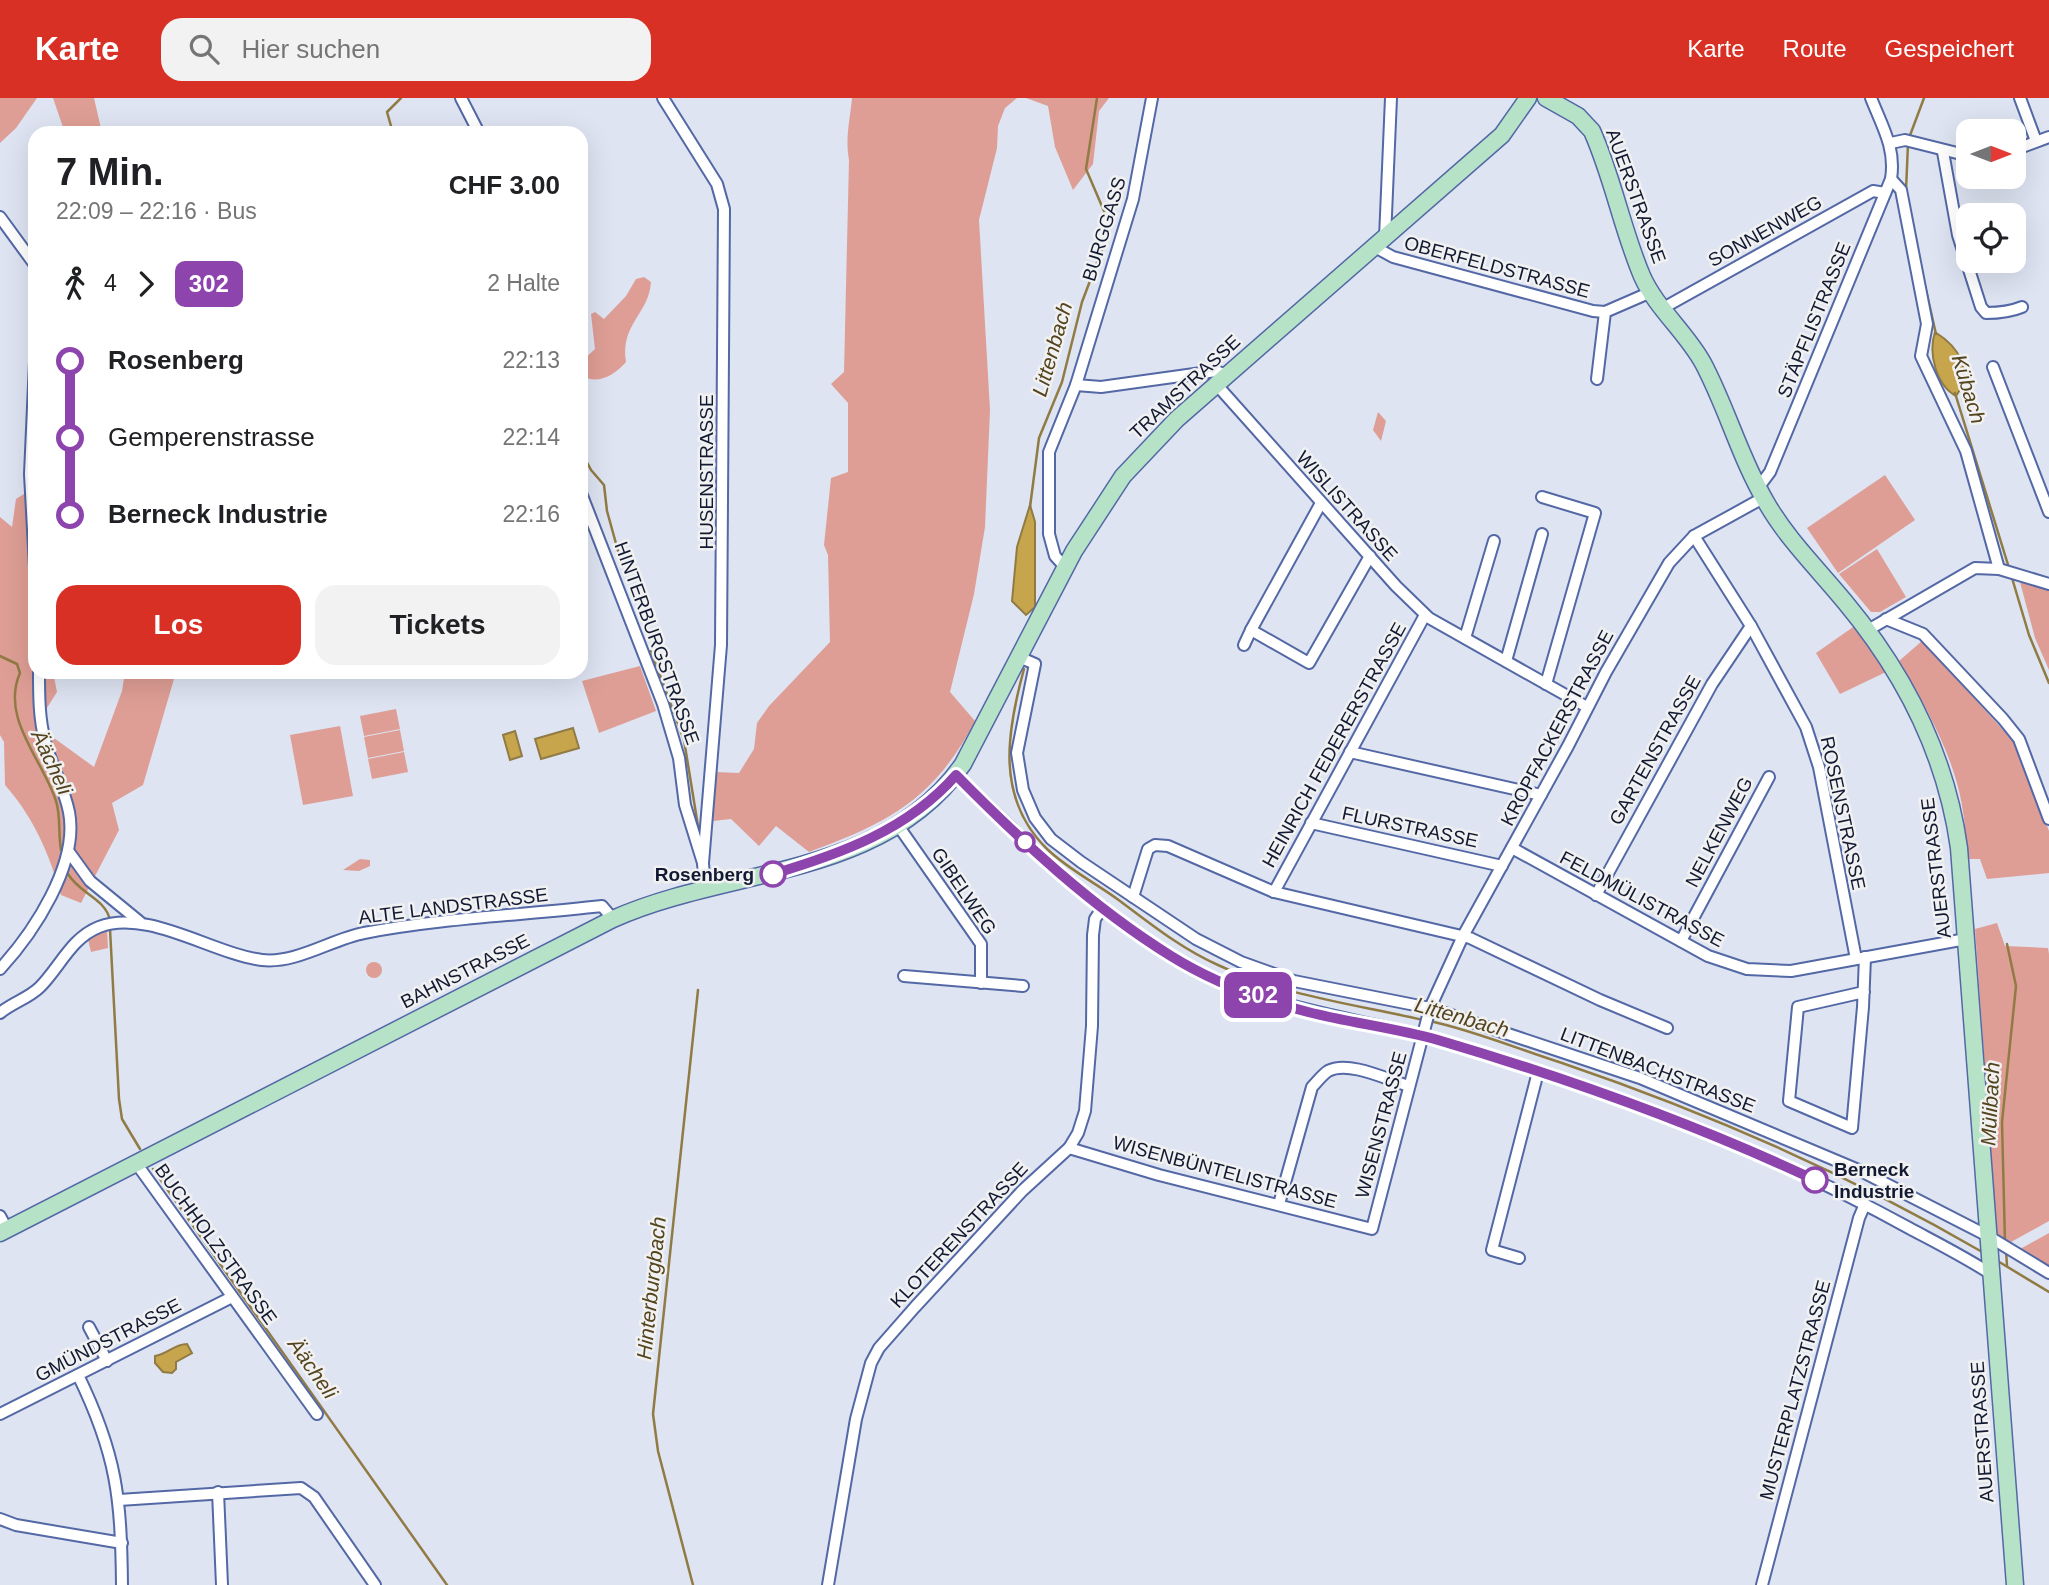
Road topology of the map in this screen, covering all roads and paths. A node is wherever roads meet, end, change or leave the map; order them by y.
1 (461, 98) edge
2 (663, 98) edge
3 (1152, 98) edge
4 (1391, 98) edge
5 (1528, 98) edge
6 (1546, 98) edge
7 (1871, 98) edge
8 (2020, 98) edge
9 (475, 126) edge
10 (2049, 137) edge
11 (2036, 141) junction
12 (1891, 143) junction
13 (2026, 145) edge
14 (1943, 152) junction
15 (1956, 154) edge
16 (1891, 179) junction
17 (1885, 194) junction
18 (0, 217) edge
19 (1380, 242) junction
20 (28, 255) edge
21 (1651, 292) junction
22 (2022, 306) dead end
23 (1665, 307) junction
24 (1605, 312) junction
25 (1993, 366) dead end
26 (1597, 379) dead end
27 (1221, 380) junction
28 (1076, 385) junction
29 (1761, 493) junction
30 (1542, 497) dead end
31 (1321, 503) junction
32 (588, 510) edge
33 (2049, 512) edge
34 (1542, 534) dead end
35 (1694, 536) junction
36 (1494, 541) dead end
37 (1370, 556) junction
38 (1065, 566) junction
39 (2001, 570) junction
40 (2049, 584) edge
41 (1425, 615) junction
42 (1886, 619) junction
43 (1751, 626) junction
44 (1251, 630) junction
45 (1868, 630) junction
46 (1465, 638) junction
47 (1244, 646) dead end
48 (1019, 657) junction
49 (1506, 661) junction
50 (39, 679) edge
51 (1546, 684) junction
52 (1587, 706) junction
53 (1350, 752) junction
54 (956, 775) junction
55 (1769, 777) dead end
56 (1541, 795) junction
57 (2049, 819) edge
58 (1311, 823) junction
59 (897, 824) junction
60 (1512, 848) junction
61 (69, 852) junction
62 (703, 863) junction
63 (1502, 866) junction
64 (705, 890) junction
65 (1274, 891) junction
66 (1596, 895) junction
67 (1133, 897) junction
68 (1101, 909) junction
69 (613, 919) junction
70 (140, 922) junction
71 (1463, 936) junction
72 (1966, 939) junction
73 (1681, 942) junction
74 (1861, 958) junction
75 (0, 969) edge
76 (904, 976) dead end
77 (981, 983) junction
78 (1023, 986) dead end
79 (1864, 992) junction
80 (1429, 1011) junction
81 (0, 1013) edge
82 (1667, 1028) dead end
83 (1423, 1033) junction
84 (1538, 1072) junction
85 (1409, 1086) junction
86 (1069, 1148) junction
87 (136, 1163) junction
88 (1279, 1204) junction
89 (1865, 1204) junction
90 (2, 1226) edge
91 (1372, 1229) joint
92 (1996, 1244) junction
93 (1519, 1258) dead end
94 (1991, 1269) junction
95 (2049, 1273) edge
96 (232, 1297) junction
97 (89, 1327) dead end
98 (107, 1361) junction
99 (78, 1375) junction
100 (0, 1414) edge
101 (317, 1414) dead end
102 (218, 1492) junction
103 (119, 1500) junction
104 (0, 1518) edge
105 (122, 1543) junction
106 (122, 1585) edge
107 (222, 1585) edge
108 (375, 1585) edge
109 (828, 1585) edge
110 (1762, 1585) edge
111 (2015, 1585) edge

1 - 9 street
2 - 62 street, HUSENSTRASSE
3 - 28 street, BURGGASS
4 - 19 street
5 - 19 main road, TRAMSTRASSE
6 - 21 main road, AUERSTRASSE
7 - 12 street, STÄPFLISTRASSE
8 - 11 street
10 - 11 street
11 - 13 street
12 - 14 street
12 - 16 street, STÄPFLISTRASSE
14 - 15 street
14 - 22 street
16 - 17 street, STÄPFLISTRASSE
16 - 39 street
17 - 23 street, SONNENWEG
17 - 29 street, STÄPFLISTRASSE
18 - 20 street
19 - 24 street, OBERFELDSTRASSE
19 - 27 main road, TRAMSTRASSE
21 - 23 main road, AUERSTRASSE
21 - 24 street, OBERFELDSTRASSE
23 - 29 main road, AUERSTRASSE
24 - 26 street
25 - 33 street
27 - 28 street
27 - 31 street, WISLISTRASSE
27 - 38 main road, TRAMSTRASSE
28 - 38 street, BURGGASS
29 - 35 street, KROPFACKERSTRASSE
29 - 45 main road, AUERSTRASSE
30 - 51 street
31 - 37 street, WISLISTRASSE
31 - 44 street
32 - 62 street, HINTERBURGSTRASSE
34 - 49 street
35 - 43 street, ROSENSTRASSE
35 - 52 street, KROPFACKERSTRASSE
36 - 46 street
37 - 41 street, WISLISTRASSE
37 - 44 street
38 - 48 main road, TRAMSTRASSE
39 - 40 street
39 - 42 street
41 - 46 street, WISLISTRASSE
41 - 53 street, HEINRICH FEDERERSTRASSE
42 - 45 street
42 - 57 street
43 - 66 street, GARTENSTRASSE
43 - 74 street, ROSENSTRASSE
44 - 47 street
45 - 72 main road, AUERSTRASSE
46 - 49 street, WISLISTRASSE
48 - 54 main road, TRAMSTRASSE
48 - 67 street, LITTENBACHSTRASSE
49 - 51 street, WISLISTRASSE
50 - 61 street
51 - 52 street, WISLISTRASSE
52 - 56 street, KROPFACKERSTRASSE
53 - 56 street
53 - 58 street, HEINRICH FEDERERSTRASSE
54 - 59 main road, BAHNSTRASSE
54 - 68 street
55 - 73 street, NELKENWEG
56 - 60 street, KROPFACKERSTRASSE
58 - 63 street, FLURSTRASSE
58 - 65 street, HEINRICH FEDERERSTRASSE
59 - 64 main road, BAHNSTRASSE
59 - 77 street, GIBELWEG
60 - 63 street, KROPFACKERSTRASSE
60 - 66 street, FELDMÜLISTRASSE
61 - 70 street
61 - 75 street
62 - 64 street, HINTERBURGSTRASSE
63 - 71 street, KROPFACKERSTRASSE
64 - 69 main road, BAHNSTRASSE
65 - 67 street
65 - 71 street
66 - 73 street, FELDMÜLISTRASSE
67 - 80 street, LITTENBACHSTRASSE
68 - 83 street
68 - 86 street, KLOTERENSTRASSE
69 - 70 street, ALTE LANDSTRASSE
69 - 87 main road, BAHNSTRASSE
70 - 81 street, ALTE LANDSTRASSE
71 - 80 street, KROPFACKERSTRASSE
71 - 82 street
72 - 74 street, FELDMÜLISTRASSE
72 - 92 main road, AUERSTRASSE
73 - 74 street, FELDMÜLISTRASSE
74 - 79 street, ROSENSTRASSE
76 - 77 street
77 - 78 street
79 - 79 street, ROSENSTRASSE
80 - 83 street, WISENSTRASSE
80 - 92 street, LITTENBACHSTRASSE
83 - 84 street
83 - 85 street, WISENSTRASSE
84 - 89 street
84 - 93 street
85 - 88 street
85 - 91 street, WISENSTRASSE
86 - 88 street, WISENBÜNTELISTRASSE
86 - 109 street, KLOTERENSTRASSE
87 - 90 main road, BAHNSTRASSE
87 - 96 street, BUCHHOLZSTRASSE
88 - 91 street, WISENBÜNTELISTRASSE
89 - 94 street
89 - 110 street, MUSTERPLATZSTRASSE
92 - 94 main road, AUERSTRASSE
92 - 95 street, LITTENBACHSTRASSE
94 - 111 main road, AUERSTRASSE
96 - 98 street, GMÜNDSTRASSE
96 - 101 street, BUCHHOLZSTRASSE
97 - 98 street
98 - 99 street, GMÜNDSTRASSE
99 - 100 street, GMÜNDSTRASSE
99 - 103 street
102 - 103 street
102 - 107 street
102 - 108 street
103 - 105 street
104 - 105 street
105 - 106 street

